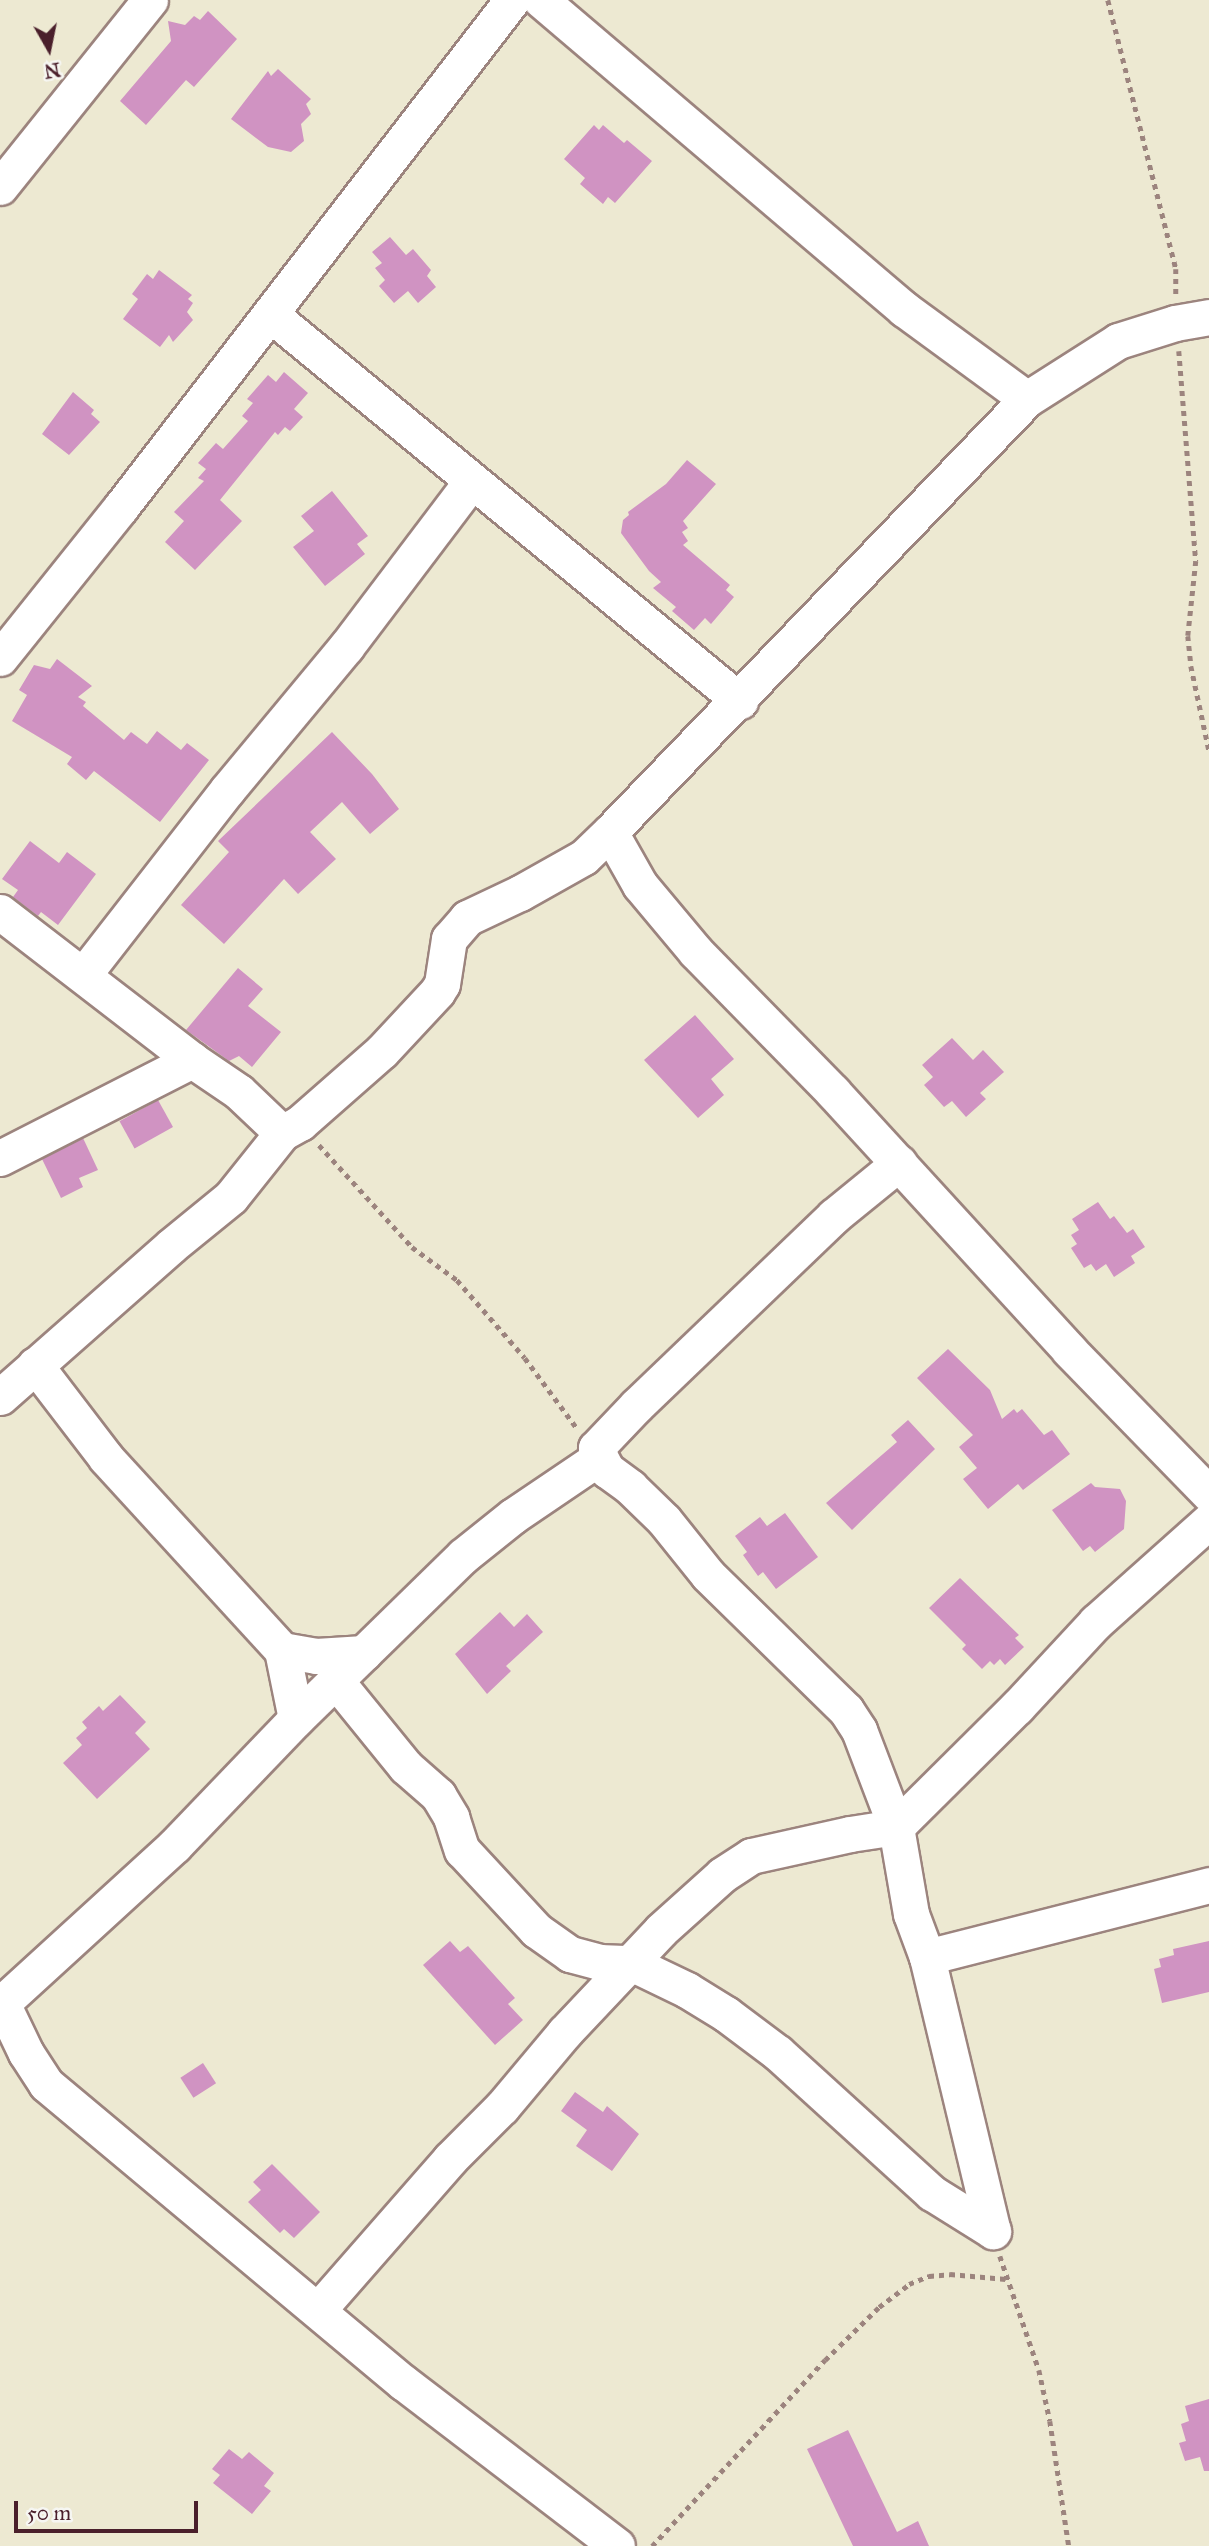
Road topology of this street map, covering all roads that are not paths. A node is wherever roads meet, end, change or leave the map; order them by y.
1 (150, 0) edge
2 (512, 0) edge
3 (541, 0) edge
4 (0, 187) edge
5 (270, 314) junction
6 (1209, 317) edge
7 (1027, 399) junction
8 (471, 482) junction
9 (11, 620) edge
10 (0, 658) edge
11 (740, 701) junction
12 (610, 832) junction
13 (0, 912) edge
14 (84, 974) junction
15 (191, 1060) junction
16 (291, 1128) junction
17 (0, 1158) edge
18 (899, 1163) junction
19 (35, 1365) junction
20 (0, 1397) edge
21 (598, 1452) junction
22 (1209, 1494) edge
23 (1209, 1521) edge
24 (282, 1650) junction
25 (364, 1653) junction
26 (336, 1681) junction
27 (296, 1719) junction
28 (896, 1827) junction
29 (1209, 1885) edge
30 (927, 1957) junction
31 (631, 1963) junction
32 (1, 2004) edge
33 (318, 2310) junction
34 (617, 2546) edge

1 - 4 street
2 - 5 street
3 - 7 street
5 - 8 street
5 - 9 street
6 - 7 street
7 - 11 street
8 - 11 street
8 - 14 street
9 - 10 street
11 - 12 street
12 - 16 street
12 - 18 street
13 - 14 street
14 - 15 street
15 - 16 street
15 - 17 street
16 - 19 street
18 - 21 street
18 - 22 street
19 - 20 street
19 - 24 street
21 - 25 street
21 - 28 street
23 - 28 street
24 - 25 street
24 - 27 street
25 - 26 street
26 - 27 street
26 - 31 street
27 - 32 street
28 - 30 street
28 - 31 street
29 - 30 street
30 - 31 street
31 - 33 street
32 - 33 street
33 - 34 street

